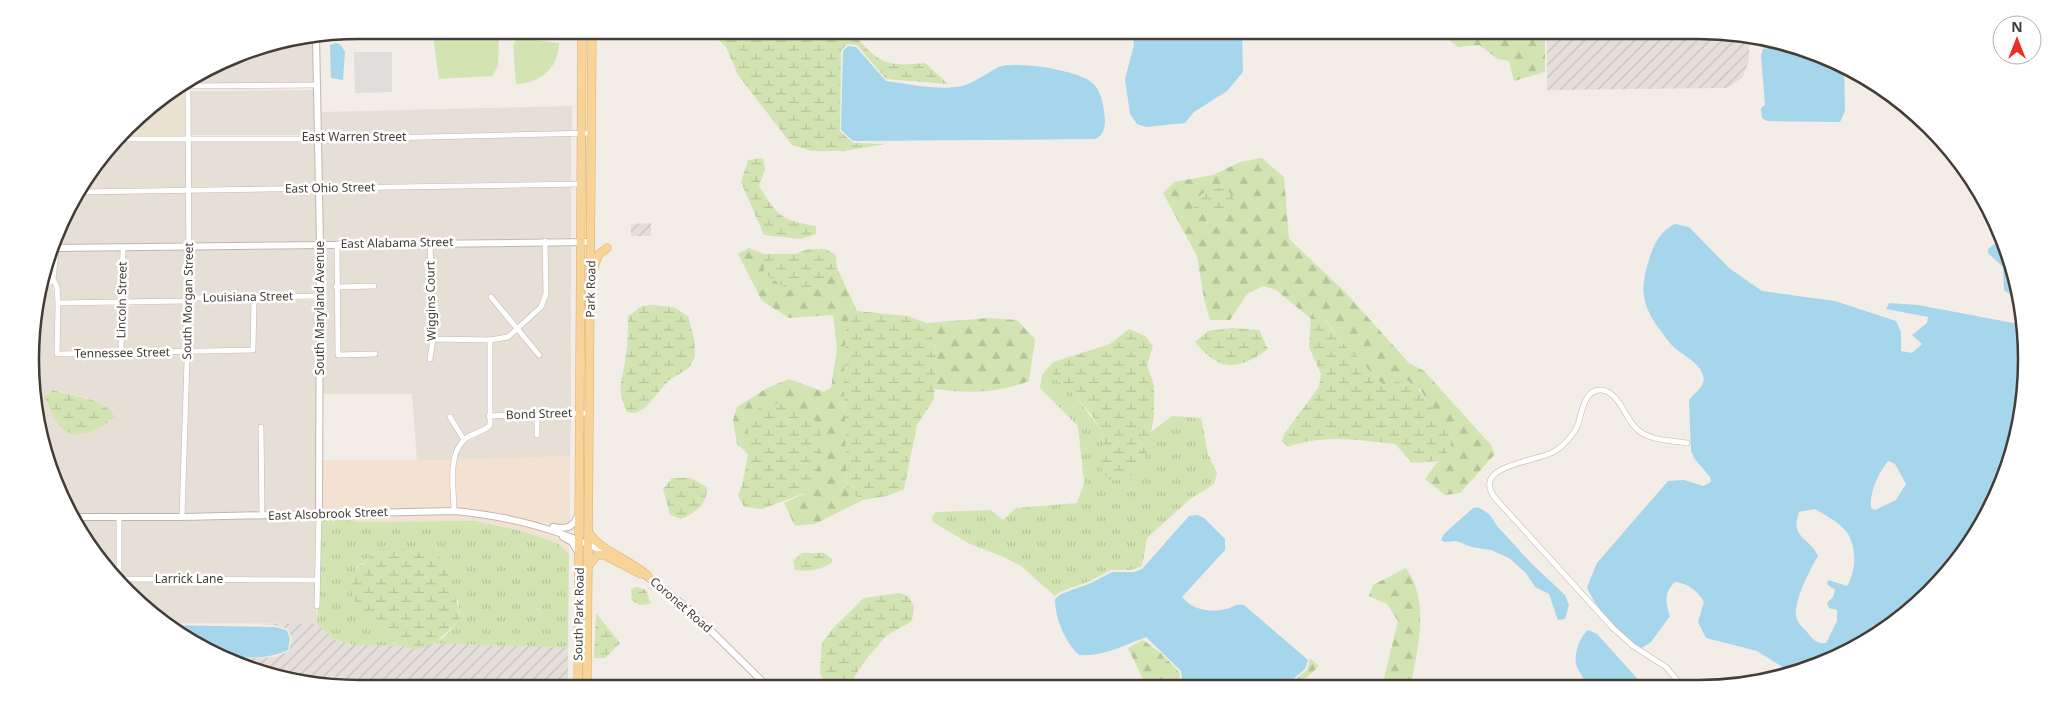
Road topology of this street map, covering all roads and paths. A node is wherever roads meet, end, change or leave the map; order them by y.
1 (582, 39) edge
2 (592, 39) edge
3 (316, 41) edge
4 (194, 85) edge
5 (317, 85) junction
6 (186, 90) edge
7 (582, 133) junction
8 (592, 133) junction
9 (318, 137) junction
10 (188, 138) junction
11 (126, 140) edge
12 (582, 184) junction
13 (319, 188) junction
14 (189, 189) junction
15 (86, 192) edge
16 (591, 199) junction
17 (545, 241) junction
18 (582, 241) junction
19 (591, 242) junction
20 (430, 243) junction
21 (320, 244) junction
22 (337, 244) junction
23 (190, 247) junction
24 (59, 248) edge
25 (123, 248) junction
26 (607, 248) dead end
27 (54, 262) edge
28 (591, 276) junction
29 (53, 279) junction
30 (48, 284) edge
31 (374, 286) dead end
32 (336, 287) junction
33 (320, 296) junction
34 (254, 297) junction
35 (491, 297) dead end
36 (189, 298) junction
37 (58, 303) junction
38 (123, 303) junction
39 (590, 306) junction
40 (518, 328) junction
41 (433, 339) junction
42 (490, 340) junction
43 (187, 351) junction
44 (121, 352) junction
45 (375, 354) dead end
46 (539, 355) dead end
47 (430, 359) dead end
48 (585, 413) junction
49 (537, 414) junction
50 (490, 416) junction
51 (450, 417) dead end
52 (261, 427) dead end
53 (538, 435) dead end
54 (464, 440) junction
55 (1687, 443) dead end
56 (581, 464) junction
57 (580, 510) junction
58 (454, 512) junction
59 (319, 513) junction
60 (262, 516) junction
61 (80, 517) edge
62 (182, 517) junction
63 (119, 518) junction
64 (534, 524) junction
65 (588, 531) junction
66 (579, 539) junction
67 (588, 543) junction
68 (579, 559) junction
69 (588, 567) junction
70 (119, 572) edge
71 (649, 577) junction
72 (126, 579) edge
73 (317, 580) junction
74 (317, 606) dead end
75 (588, 614) junction
76 (578, 680) edge
77 (587, 680) edge
78 (761, 680) edge
79 (1677, 680) edge

1 - 7 main road, Park Road
2 - 8 main road, Park Road
3 - 5 street, South Maryland Avenue
4 - 5 street
5 - 9 street, South Maryland Avenue
6 - 10 street, South Morgan Street
7 - 8 street, East Warren Street
7 - 9 street, East Warren Street
7 - 12 main road, Park Road
7 - 16 main road
8 - 16 main road, Park Road
9 - 10 street, East Warren Street
9 - 13 street, South Maryland Avenue
10 - 11 street, East Warren Street
10 - 14 street, South Morgan Street
12 - 13 street, East Ohio Street
12 - 18 main road, Park Road
13 - 14 street, East Ohio Street
13 - 21 street, South Maryland Avenue
14 - 15 street, East Ohio Street
14 - 23 street, South Morgan Street
16 - 19 main road, Park Road
17 - 18 street, East Alabama Street
17 - 20 street, East Alabama Street
17 - 40 street
18 - 19 street, East Alabama Street
18 - 39 main road
18 - 48 main road, Park Road
19 - 28 main road, Park Road
20 - 22 street, East Alabama Street
20 - 41 street, Wiggins Court
21 - 22 street, East Alabama Street
21 - 23 street, East Alabama Street
21 - 33 street, South Maryland Avenue
22 - 32 street
23 - 25 street, East Alabama Street
23 - 36 street, South Morgan Street
24 - 25 street, East Alabama Street
25 - 38 street, Lincoln Street
26 - 28 main road
27 - 29 street
28 - 39 main road, Park Road
29 - 30 street
29 - 37 street
31 - 32 street
32 - 45 street
33 - 34 street, Louisiana Street
33 - 59 street, South Maryland Avenue
34 - 36 street, Louisiana Street
34 - 43 street, Tennessee Street
35 - 40 street
36 - 38 street, Louisiana Street
36 - 43 street, South Morgan Street
37 - 38 street, Louisiana Street
37 - 44 street, Tennessee Street
38 - 44 street, Lincoln Street
39 - 48 main road, Park Road
40 - 42 street
40 - 46 street
41 - 42 street
41 - 47 street, Wiggins Court
42 - 50 street
43 - 44 street, Tennessee Street
43 - 62 street, South Morgan Street
48 - 49 street, Bond Street
48 - 56 main road, Park Road
48 - 65 main road
49 - 50 street, Bond Street
49 - 53 street
50 - 54 street
51 - 54 street
52 - 60 street
54 - 58 street
55 - 79 street
56 - 57 main road, Park Road
56 - 67 main road
57 - 64 street
57 - 66 main road, Park Road
58 - 59 street, East Alsobrook Street
58 - 64 street, East Alsobrook Street
59 - 60 street, East Alsobrook Street
59 - 73 street, South Maryland Avenue
60 - 62 street, East Alsobrook Street
61 - 63 street, East Alsobrook Street
62 - 63 street, East Alsobrook Street
63 - 70 street, Larrick Lane
64 - 66 street, East Alsobrook Street
64 - 68 street
65 - 67 main road
65 - 71 main road
66 - 67 street, Coronet Road
66 - 68 main road, South Park Road
66 - 75 main road
67 - 69 main road, South Park Road
67 - 71 street, Coronet Road
68 - 76 main road, South Park Road
69 - 71 main road
69 - 75 main road, South Park Road
71 - 78 street, Coronet Road
72 - 73 street, Larrick Lane
73 - 74 street
75 - 77 main road, South Park Road

